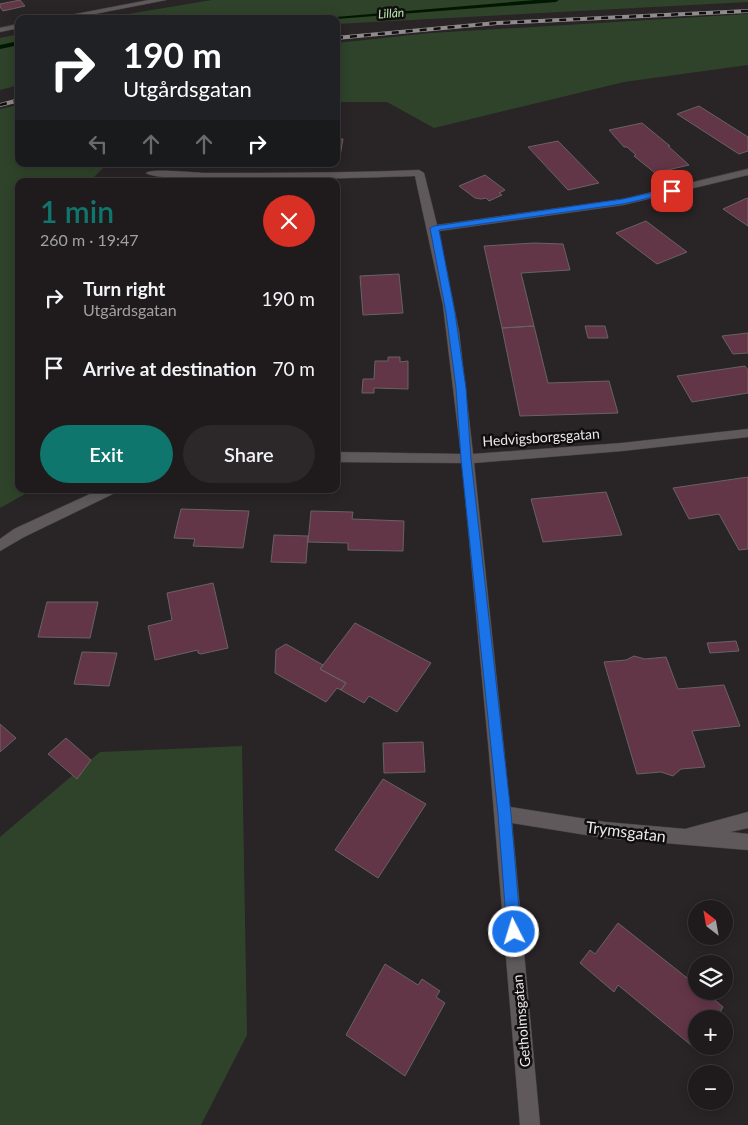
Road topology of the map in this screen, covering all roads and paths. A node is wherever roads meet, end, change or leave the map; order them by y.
1 (162, 0) edge
2 (77, 15) edge
3 (15, 27) edge
4 (0, 30) edge
5 (748, 172) edge
6 (151, 174) dead end
7 (434, 228) junction
8 (748, 433) edge
9 (340, 457) edge
10 (466, 459) junction
11 (104, 493) edge
12 (0, 546) edge
13 (504, 814) junction
14 (748, 820) edge
15 (679, 838) junction
16 (748, 842) edge
17 (530, 1125) edge

1 - 2 street
3 - 4 street
5 - 7 street
6 - 7 street, Getholmsgatan
7 - 10 street, Getholmsgatan
8 - 10 street, Hedvigsborgsgatan
9 - 10 street, Hedvigsborgsgatan
10 - 13 street, Getholmsgatan
11 - 12 street
13 - 15 street, Trymsgatan
13 - 17 street, Getholmsgatan
14 - 15 street
15 - 16 street, Trymsgatan

